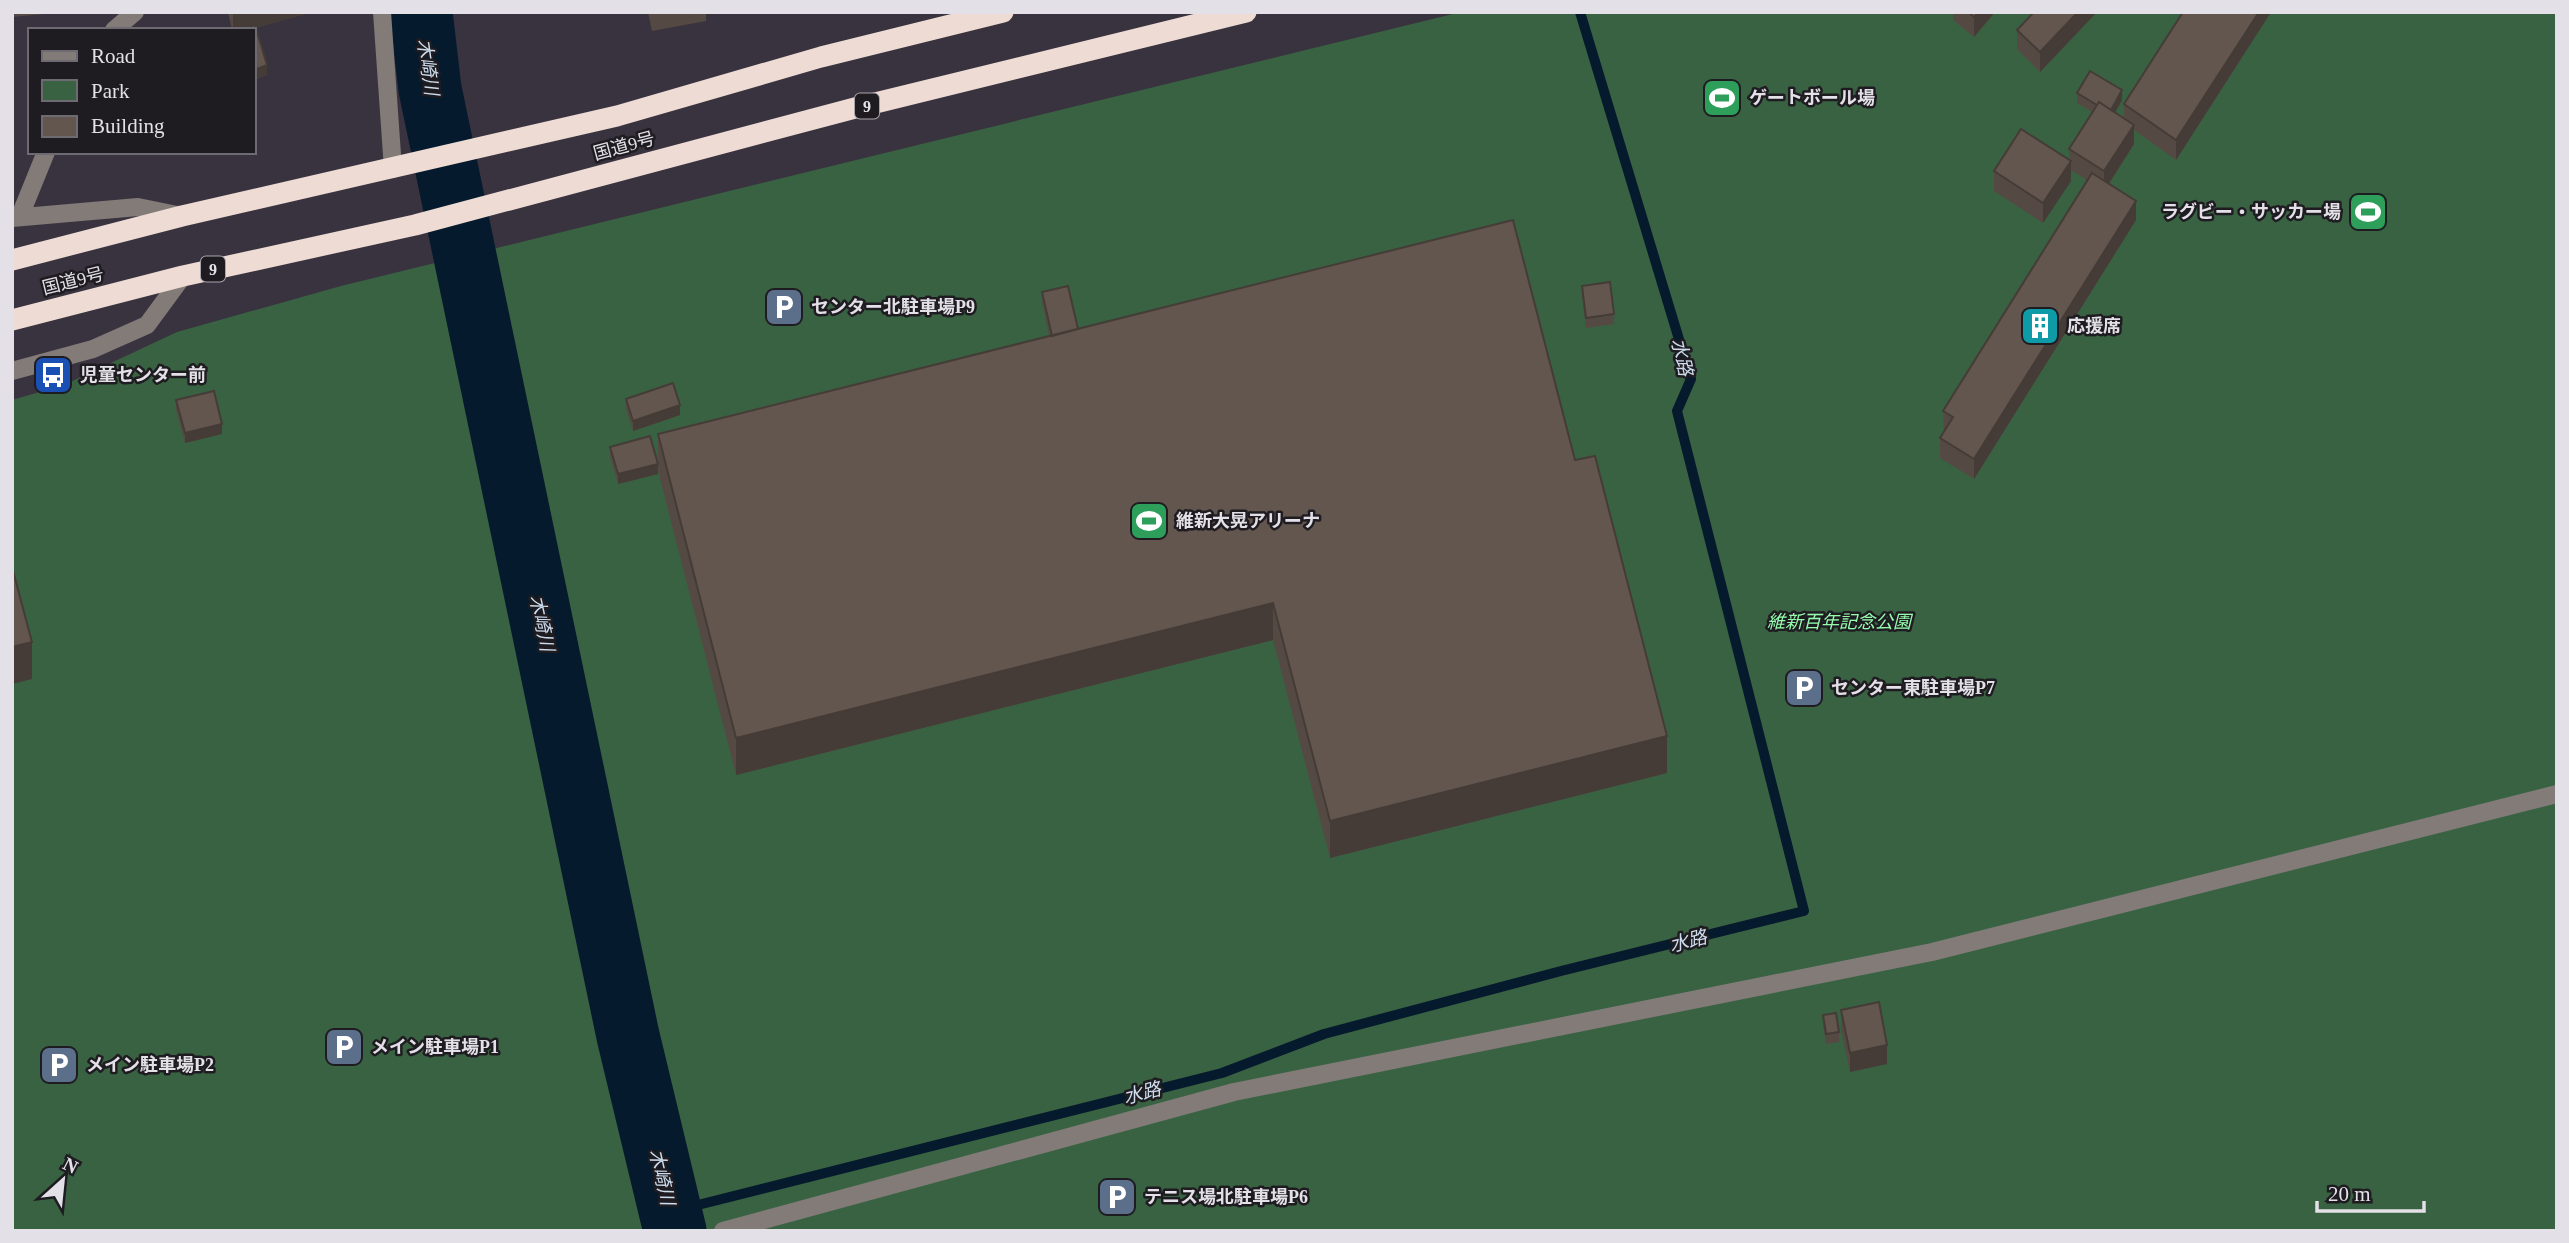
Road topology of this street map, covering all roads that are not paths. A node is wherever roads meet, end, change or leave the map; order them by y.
1 (135, 12) edge
2 (382, 12) edge
3 (1003, 12) edge
4 (1246, 12) edge
5 (1206, 17) edge
6 (116, 28) edge
7 (45, 154) edge
8 (401, 167) junction
9 (182, 216) junction
10 (16, 217) edge
11 (12, 260) edge
12 (183, 276) junction
13 (12, 320) edge
14 (12, 371) edge
15 (2557, 794) edge
16 (729, 1230) edge

1 - 6 street
2 - 8 street
3 - 8 highway, 国道9号
4 - 5 highway, 国道9号 / 9
5 - 12 highway, 国道9号 / 9
7 - 10 street
8 - 9 highway, 国道9号
9 - 10 street
9 - 11 highway, 国道9号
12 - 13 highway, 国道9号 / 9
12 - 14 street
15 - 16 street

